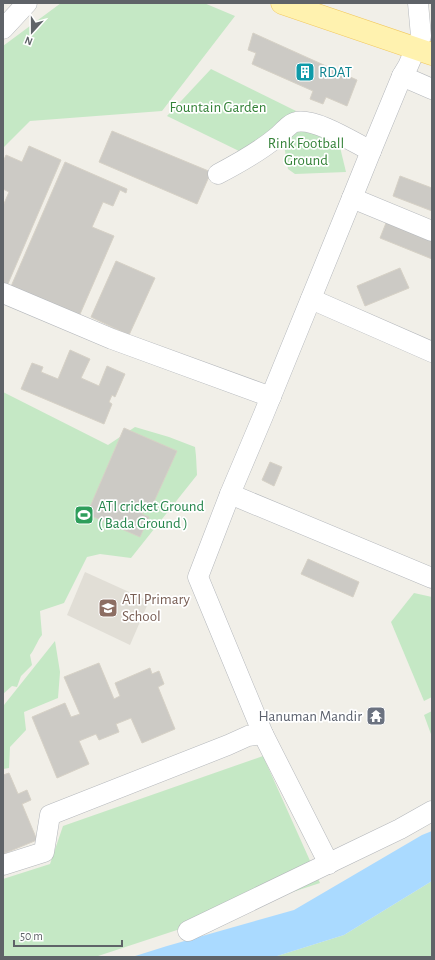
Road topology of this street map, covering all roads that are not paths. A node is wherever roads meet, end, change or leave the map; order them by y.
1 (27, 3) edge
2 (282, 3) edge
3 (418, 3) edge
4 (3, 29) edge
5 (424, 51) edge
6 (402, 76) junction
7 (432, 89) edge
8 (371, 151) junction
9 (218, 174) dead end
10 (352, 198) junction
11 (432, 231) edge
12 (3, 293) edge
13 (311, 299) junction
14 (432, 352) edge
15 (271, 397) junction
16 (230, 494) junction
17 (432, 578) edge
18 (263, 734) junction
19 (432, 811) edge
20 (329, 864) junction
21 (3, 865) edge
22 (188, 931) dead end

1 - 4 street
2 - 5 main road
3 - 5 street
5 - 6 street
6 - 7 street
6 - 8 street
8 - 9 street
8 - 10 street
10 - 11 street
10 - 13 street
12 - 15 street
13 - 14 street
13 - 15 street
15 - 16 street
16 - 17 street
16 - 18 street
18 - 20 street
18 - 21 street
19 - 20 street
20 - 22 street

